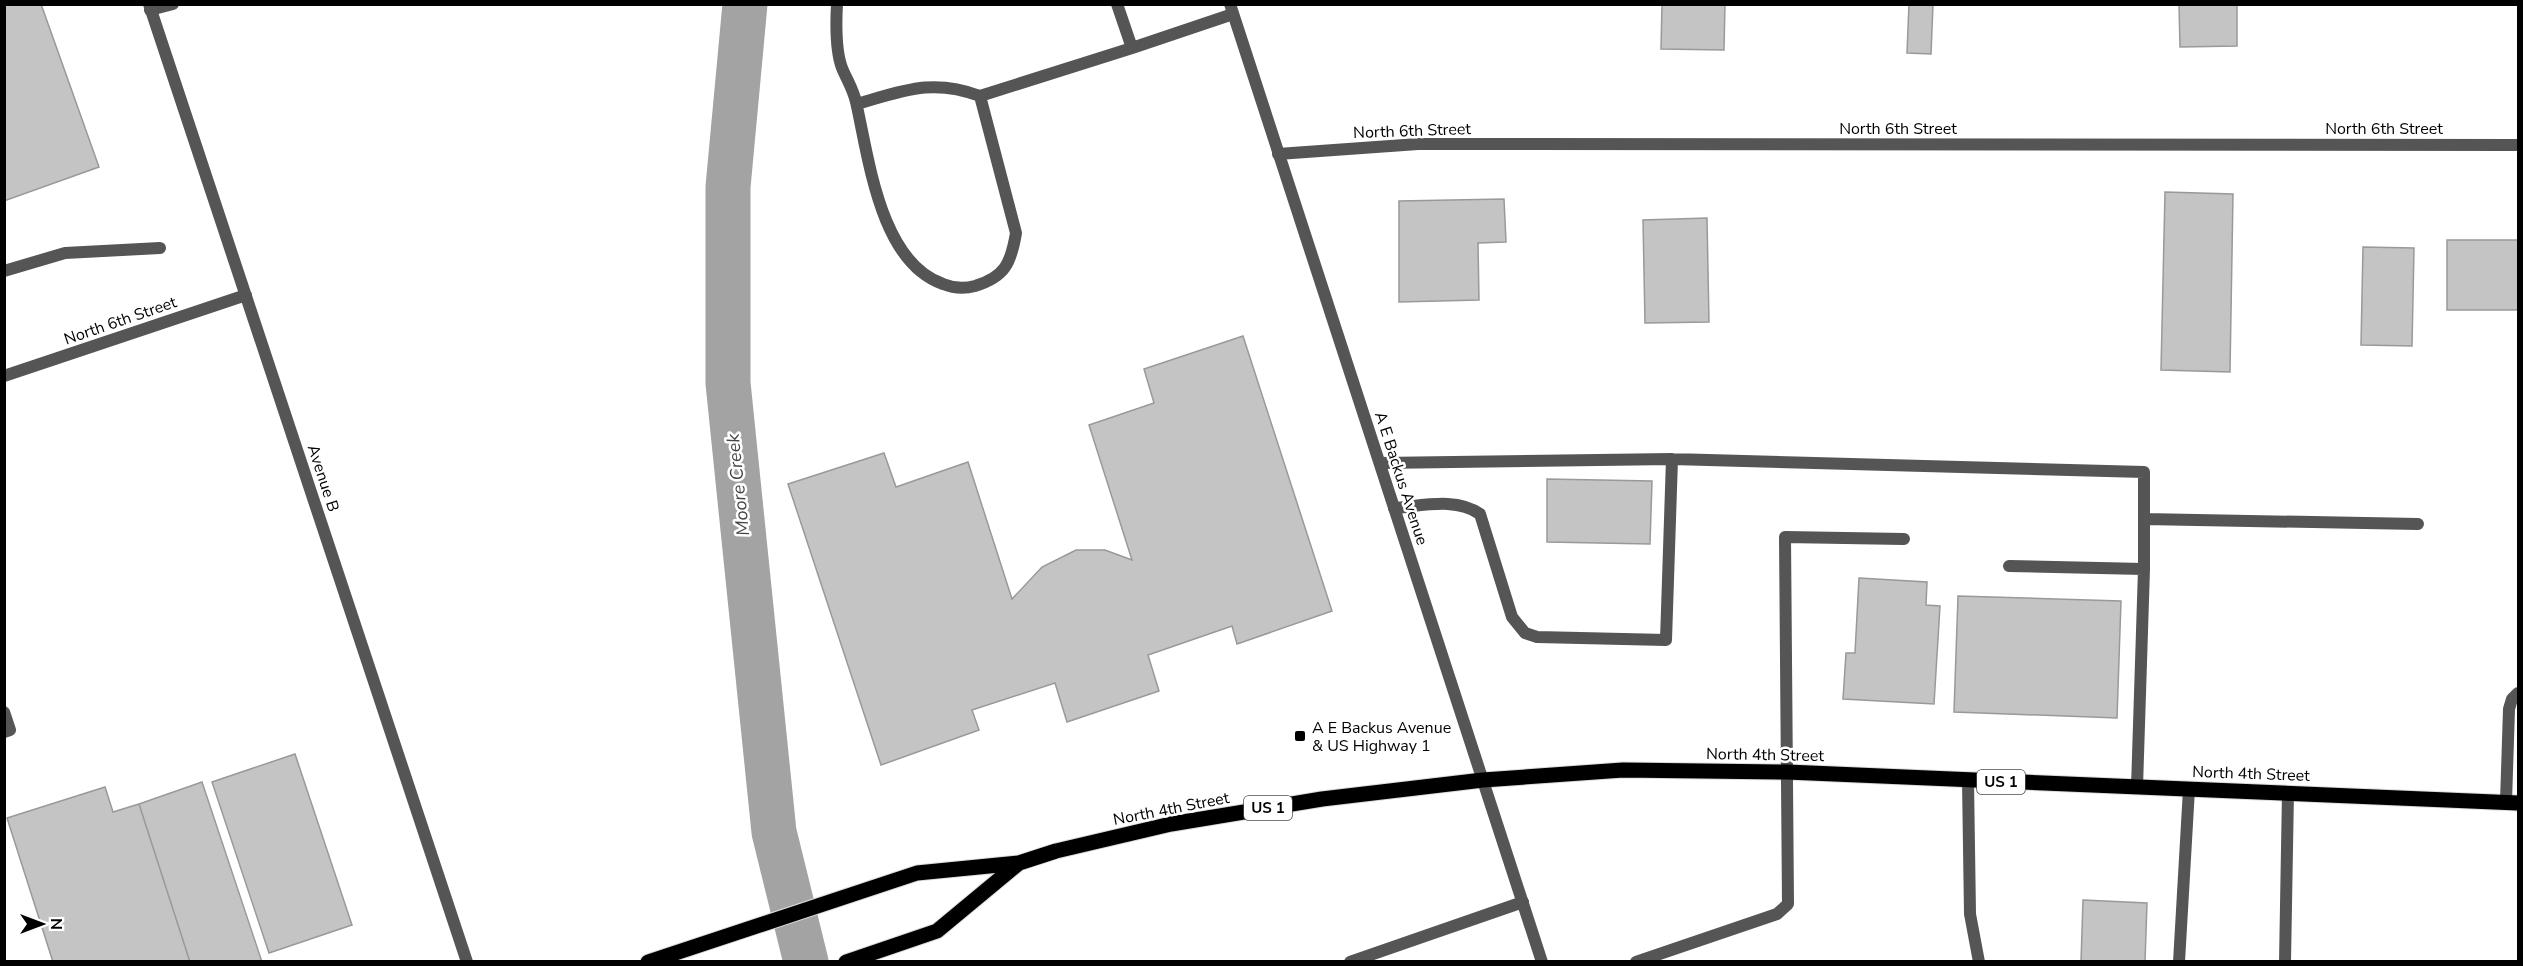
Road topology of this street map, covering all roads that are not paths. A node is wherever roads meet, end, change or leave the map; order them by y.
1 (173, 4) edge
2 (837, 4) edge
3 (1117, 4) edge
4 (149, 7) edge
5 (1231, 9) edge
6 (1132, 48) junction
7 (980, 96) junction
8 (857, 104) junction
9 (2518, 145) edge
10 (1278, 153) junction
11 (160, 248) dead end
12 (4, 272) edge
13 (246, 295) junction
14 (5, 374) edge
15 (1672, 459) junction
16 (1380, 463) junction
17 (1394, 508) junction
18 (2144, 519) junction
19 (2418, 524) dead end
20 (1904, 539) dead end
21 (2009, 566) dead end
22 (2144, 569) junction
23 (2518, 693) edge
24 (4, 712) edge
25 (4, 732) edge
26 (1787, 772) junction
27 (1483, 780) junction
28 (1968, 781) junction
29 (2137, 787) junction
30 (2189, 789) junction
31 (2288, 792) junction
32 (2512, 802) edge
33 (1019, 863) junction
34 (1523, 902) junction
35 (467, 962) edge
36 (648, 962) edge
37 (846, 962) edge
38 (1350, 962) edge
39 (1542, 962) edge
40 (1636, 962) edge
41 (1979, 962) edge
42 (2179, 962) edge
43 (2285, 962) edge

1 - 4 street
2 - 8 street
3 - 6 street
4 - 13 street, Avenue B
5 - 6 street
5 - 10 street, A E Backus Avenue
6 - 7 street
7 - 8 street
7 - 8 street
9 - 10 street, North 6th Street
10 - 16 street, A E Backus Avenue
11 - 12 street
13 - 14 street, North 6th Street
13 - 35 street, Avenue B
15 - 16 street
15 - 17 street
15 - 18 street
16 - 17 street, A E Backus Avenue
17 - 27 street, A E Backus Avenue
18 - 19 street
18 - 22 street
20 - 26 street
21 - 22 street
22 - 29 street
23 - 32 street
24 - 25 street
26 - 27 main road, North 4th Street / US 1
26 - 28 main road, North 4th Street / US 1
26 - 40 street
27 - 33 main road, North 4th Street / US 1
27 - 34 street, A E Backus Avenue
28 - 29 main road, North 4th Street / US 1
28 - 41 street
29 - 30 main road, North 4th Street / US 1
30 - 31 main road, North 4th Street / US 1
30 - 42 street
31 - 32 main road, North 4th Street / US 1
31 - 43 street
33 - 36 main road, North 4th Street / US 1
33 - 37 main road, North 4th Street / US 1
34 - 38 street
34 - 39 street, A E Backus Avenue

